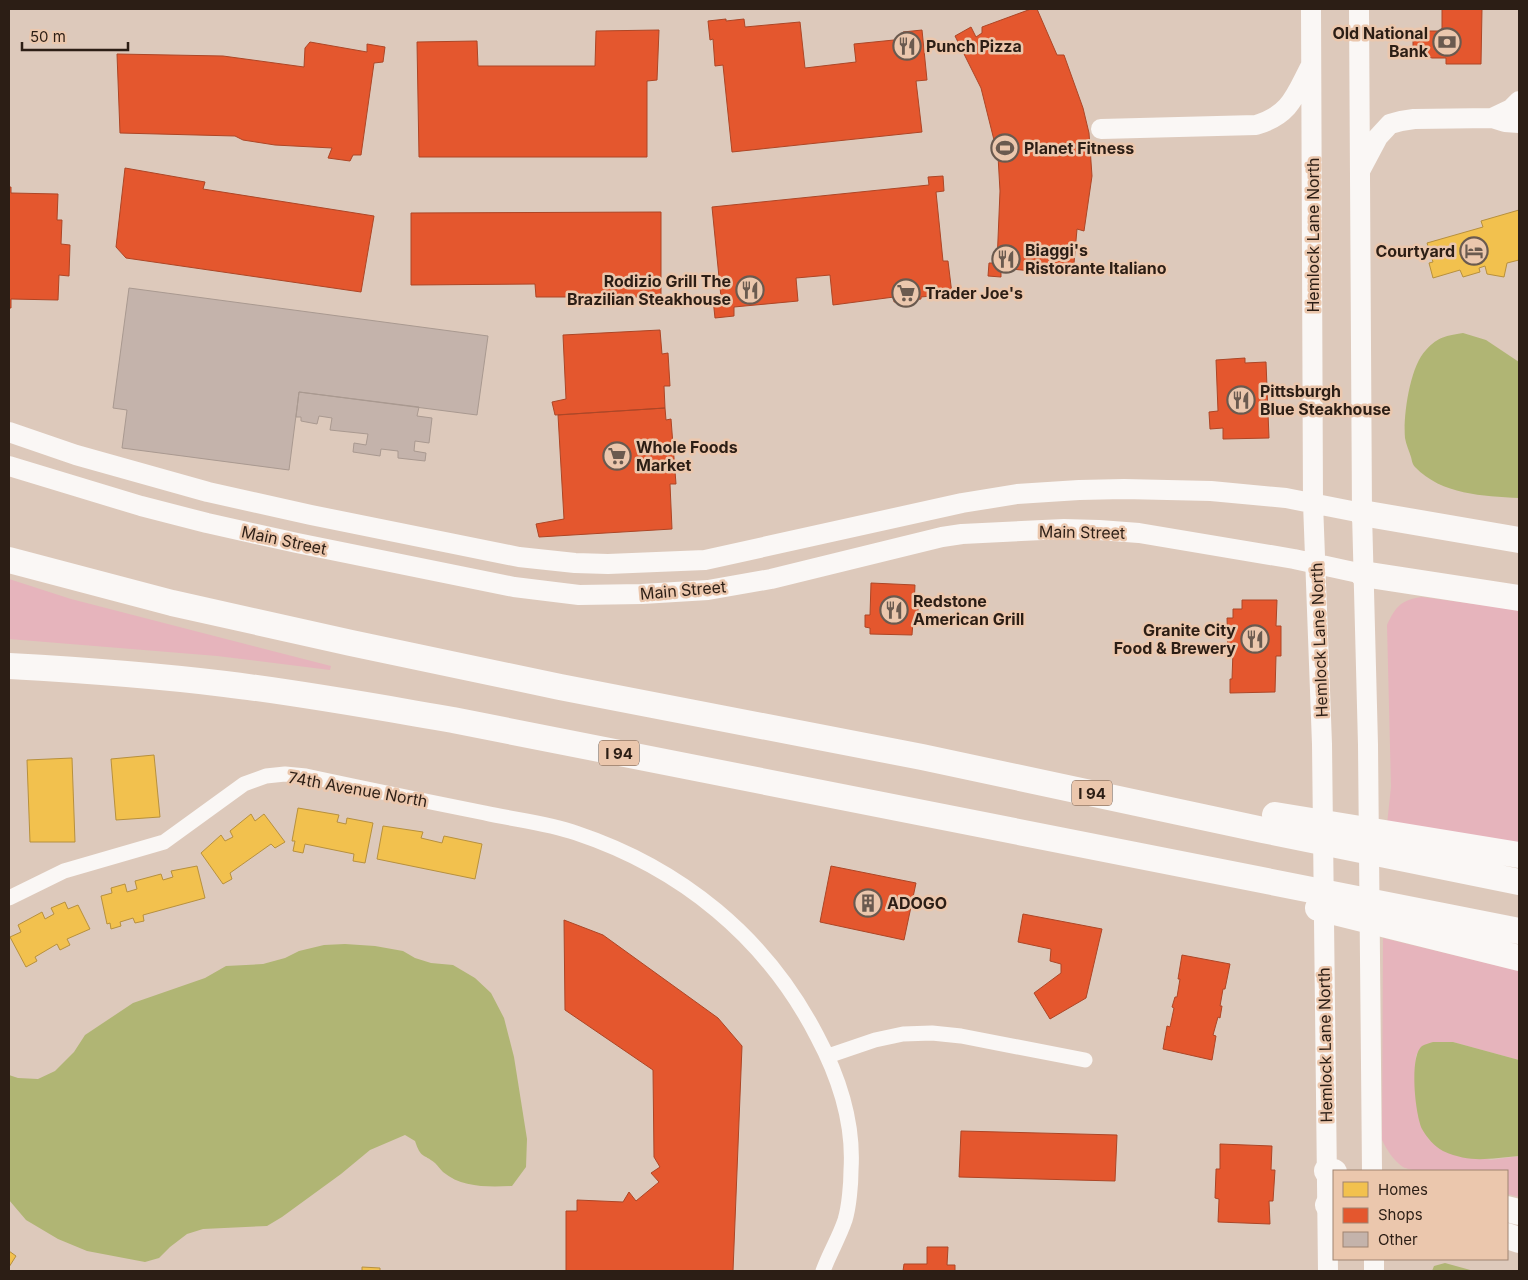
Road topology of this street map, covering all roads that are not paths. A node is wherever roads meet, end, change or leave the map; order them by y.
1 (1311, 9) edge
2 (1359, 9) edge
3 (1365, 9) edge
4 (1359, 33) junction
5 (1311, 65) junction
6 (1519, 101) edge
7 (1492, 118) junction
8 (1519, 123) edge
9 (1102, 129) dead end
10 (1360, 171) junction
11 (9, 432) edge
12 (9, 466) edge
13 (1313, 503) junction
14 (1362, 513) junction
15 (1519, 540) edge
16 (9, 560) edge
17 (1317, 565) junction
18 (1363, 574) junction
19 (1519, 598) edge
20 (9, 666) edge
21 (1424, 851) junction
22 (1519, 855) edge
23 (1519, 882) edge
24 (9, 898) edge
25 (1406, 919) junction
26 (1519, 931) edge
27 (1519, 958) edge
28 (828, 1056) junction
29 (1085, 1060) dead end
30 (1372, 1170) edge
31 (1330, 1172) edge
32 (1331, 1205) edge
33 (823, 1271) edge
34 (1328, 1271) edge

1 - 5 main road, Hemlock Lane North
2 - 4 main road
3 - 4 main road
4 - 10 main road
5 - 9 main road
5 - 13 main road, Hemlock Lane North
6 - 7 main road
7 - 8 main road
7 - 10 main road
10 - 14 main road
11 - 13 main road, Main Street
12 - 17 main road, Main Street
13 - 14 main road, Main Street
13 - 17 main road, Hemlock Lane North
14 - 15 highway
14 - 18 main road
16 - 21 highway, I 94
17 - 18 main road, Main Street
17 - 31 main road, Hemlock Lane North
18 - 19 highway
18 - 30 main road
20 - 25 highway, I 94
21 - 22 highway
21 - 23 highway, I 94
24 - 28 street, 74th Avenue North
25 - 26 highway
25 - 27 highway
28 - 29 street
28 - 33 street, 74th Avenue North
31 - 32 main road, Hemlock Lane North
32 - 34 main road, Hemlock Lane North

